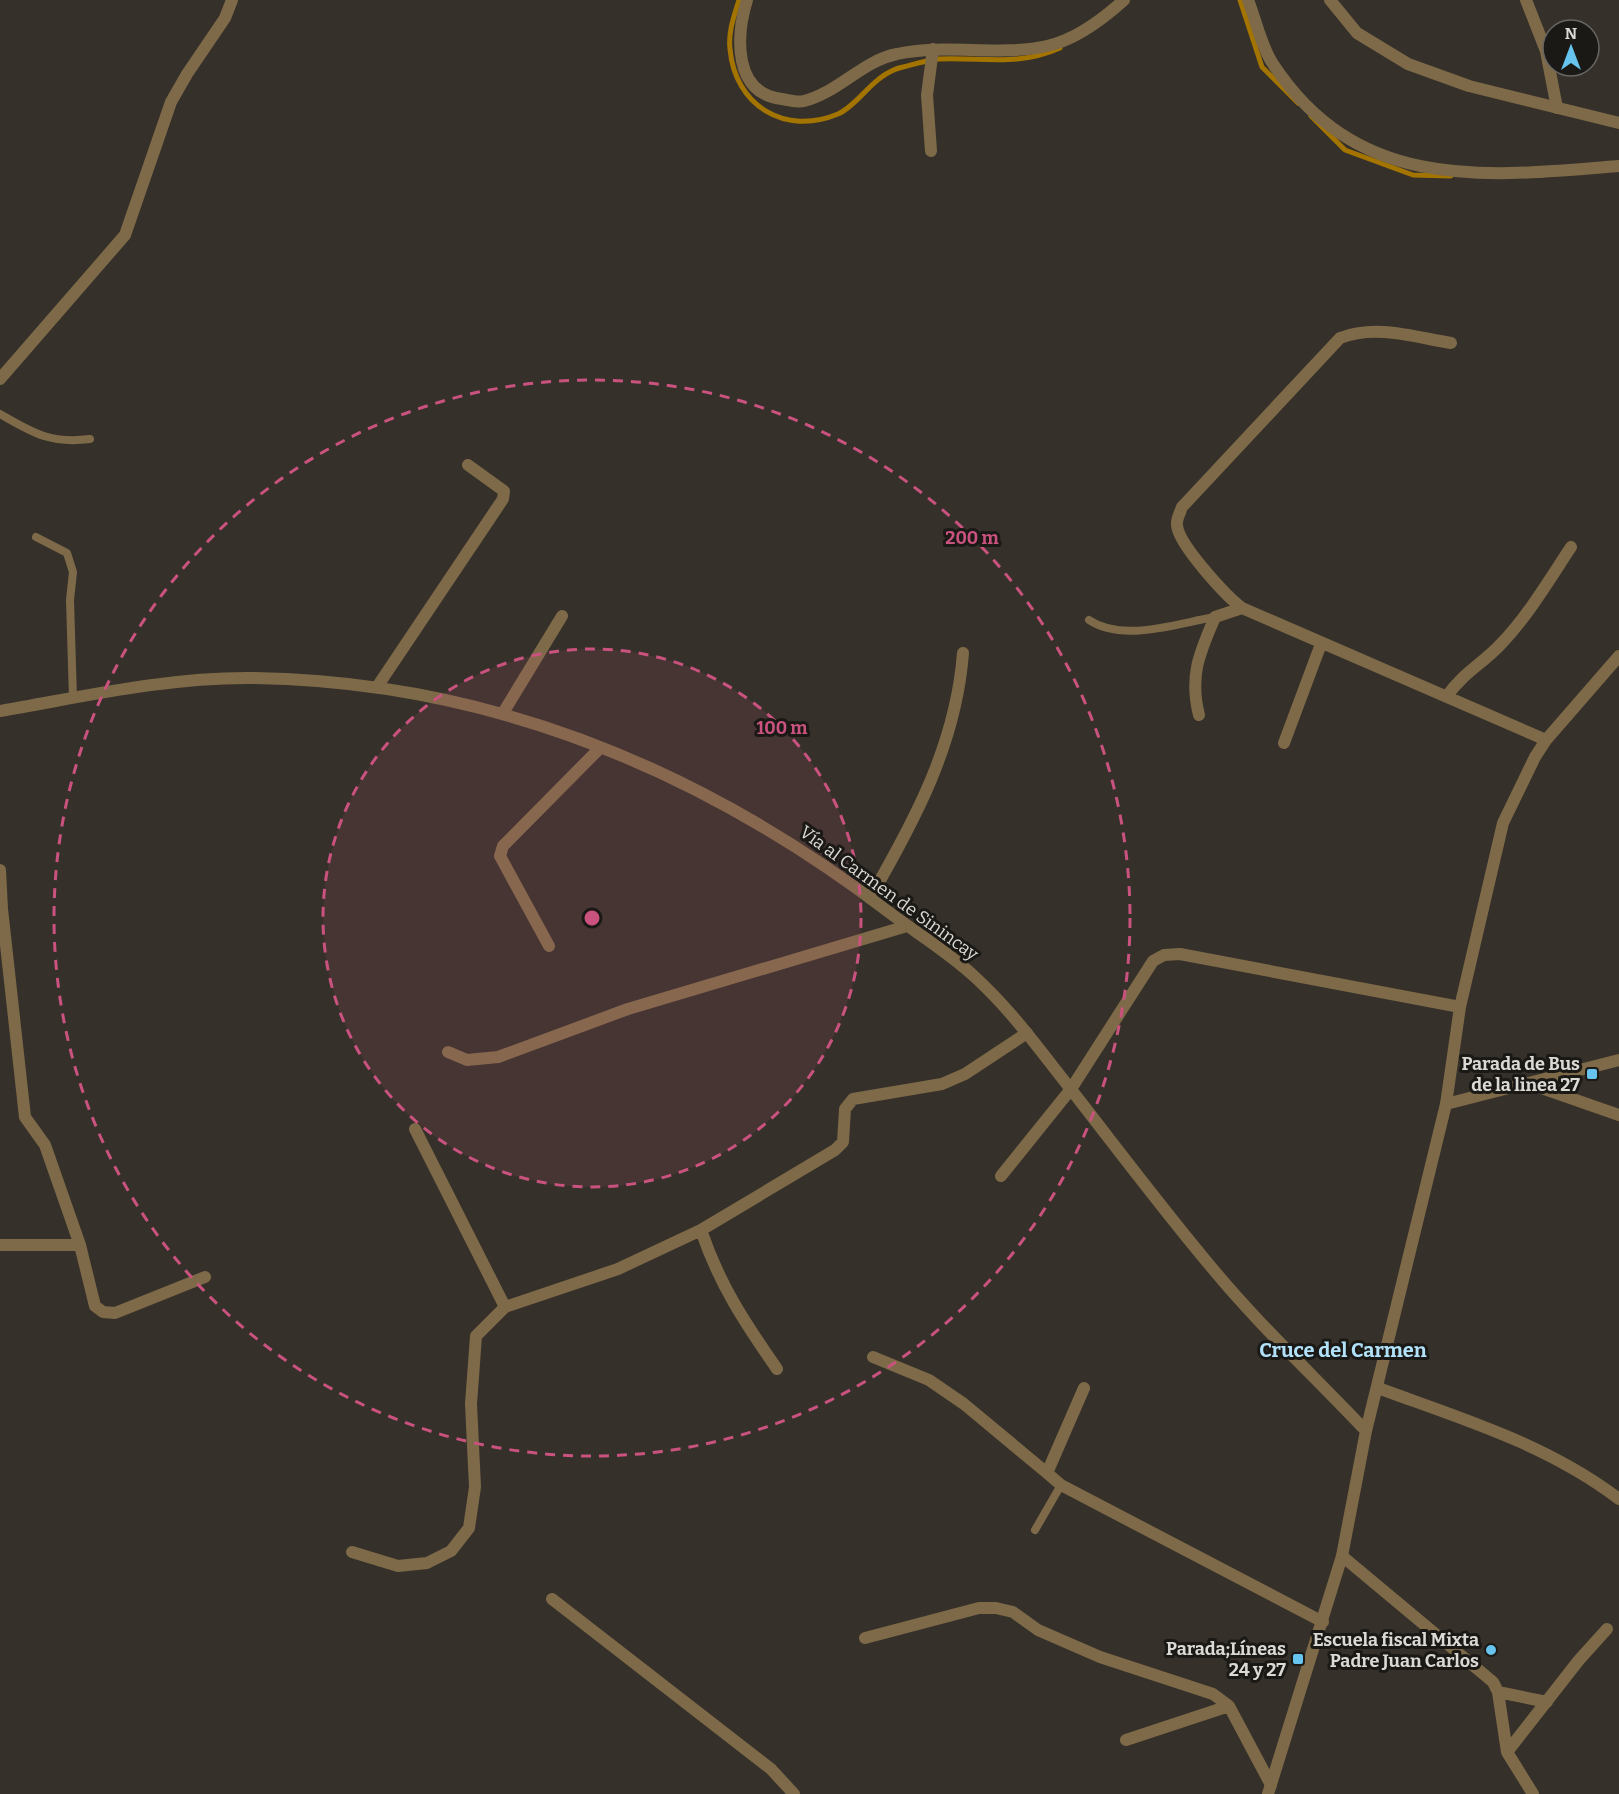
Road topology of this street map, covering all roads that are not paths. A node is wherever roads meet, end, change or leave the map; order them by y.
1 (232, 0) edge
2 (747, 0) edge
3 (1124, 0) edge
4 (1248, 0) edge
5 (1330, 0) edge
6 (1526, 0) edge
7 (933, 49) junction
8 (1557, 108) junction
9 (1619, 123) edge
10 (931, 151) dead end
11 (1619, 166) edge
12 (1451, 343) dead end
13 (0, 379) edge
14 (0, 414) edge
15 (90, 439) dead end
16 (468, 465) dead end
17 (36, 537) dead end
18 (1572, 547) dead end
19 (1242, 608) junction
20 (562, 616) dead end
21 (1215, 617) junction
22 (1089, 620) dead end
23 (1321, 644) junction
24 (963, 653) dead end
25 (1619, 656) edge
26 (377, 687) junction
27 (1447, 696) junction
28 (73, 698) junction
29 (0, 711) edge
30 (503, 713) junction
31 (1199, 715) dead end
32 (1546, 740) junction
33 (1284, 743) dead end
34 (600, 748) junction
35 (0, 870) edge
36 (870, 898) junction
37 (1, 910) edge
38 (907, 926) junction
39 (549, 945) dead end
40 (1460, 1007) junction
41 (1027, 1033) junction
42 (448, 1052) dead end
43 (1619, 1060) edge
44 (1524, 1082) junction
45 (1071, 1089) junction
46 (1446, 1104) junction
47 (1619, 1114) edge
48 (415, 1129) dead end
49 (1001, 1176) dead end
50 (701, 1230) junction
51 (0, 1245) edge
52 (80, 1245) junction
53 (205, 1277) dead end
54 (504, 1307) junction
55 (873, 1357) dead end
56 (777, 1369) dead end
57 (1084, 1388) dead end
58 (1378, 1388) junction
59 (1366, 1431) junction
60 (1047, 1473) junction
61 (1061, 1485) junction
62 (1619, 1499) edge
63 (1035, 1530) dead end
64 (352, 1552) dead end
65 (1342, 1556) junction
66 (552, 1599) dead end
67 (1323, 1622) junction
68 (1607, 1629) dead end
69 (865, 1638) dead end
70 (1498, 1692) junction
71 (1547, 1702) junction
72 (1229, 1706) junction
73 (1126, 1740) dead end
74 (1507, 1752) junction
75 (1269, 1789) edge
76 (794, 1794) edge
77 (1533, 1794) edge

1 - 13 street
2 - 7 street
3 - 7 street
4 - 11 street
5 - 8 street
6 - 8 street
7 - 10 street
8 - 9 street
12 - 19 street
14 - 15 lane
16 - 26 street
17 - 28 lane
18 - 27 street
19 - 21 street
19 - 23 street
20 - 30 street
21 - 22 lane
21 - 31 street
23 - 27 street
23 - 33 street
24 - 36 street
25 - 32 street
26 - 28 street, Vía al Carmen de Sinincay
26 - 30 street, Vía al Carmen de Sinincay
27 - 32 street
28 - 29 street, Vía al Carmen de Sinincay
30 - 34 street, Vía al Carmen de Sinincay
32 - 40 street
34 - 36 street, Vía al Carmen de Sinincay
34 - 39 street
35 - 37 street
36 - 38 street, Vía al Carmen de Sinincay
37 - 52 street
38 - 41 street, Vía al Carmen de Sinincay
38 - 42 street
40 - 45 street
40 - 46 street
41 - 45 street, Vía al Carmen de Sinincay
41 - 50 street
43 - 44 street
44 - 46 street
44 - 47 street
45 - 49 street
45 - 59 street, Vía al Carmen de Sinincay
46 - 58 street
48 - 54 street
50 - 54 street
50 - 56 street
51 - 52 street
52 - 53 street
54 - 64 street
55 - 60 street
57 - 60 street
58 - 59 street
58 - 62 street
59 - 65 street
60 - 61 street
61 - 63 lane
61 - 67 street
65 - 67 street
65 - 70 street
66 - 76 street
67 - 75 street
68 - 71 street
69 - 72 street
70 - 71 street
70 - 74 street
71 - 74 street
72 - 73 street
72 - 75 street
74 - 77 street

